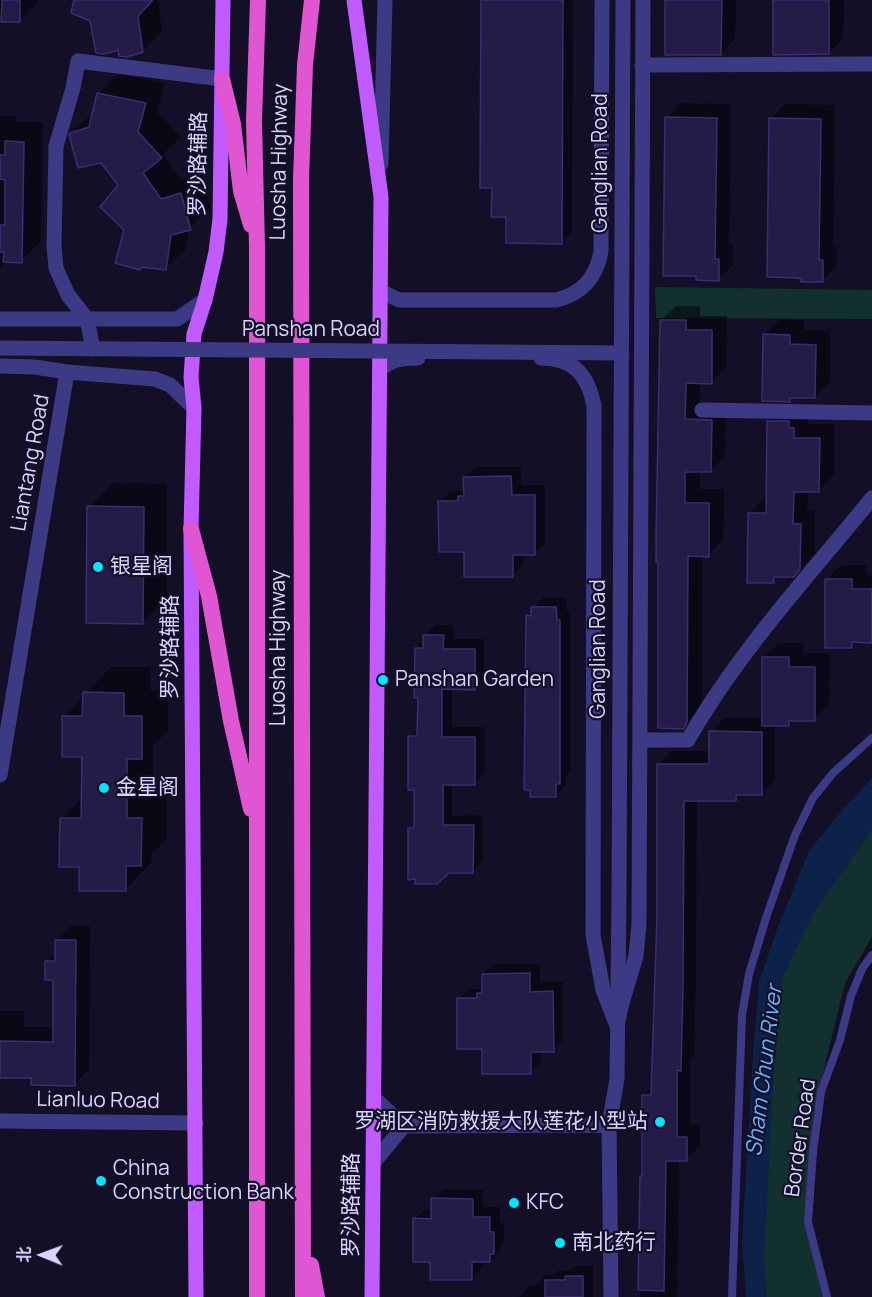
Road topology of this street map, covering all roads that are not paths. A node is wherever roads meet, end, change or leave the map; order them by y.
1 (223, 0) edge
2 (258, 0) edge
3 (312, 0) edge
4 (354, 0) edge
5 (385, 0) edge
6 (602, 0) edge
7 (623, 0) edge
8 (643, 0) edge
9 (872, 63) edge
10 (642, 64) junction
11 (222, 79) junction
12 (381, 197) junction
13 (257, 247) junction
14 (380, 291) junction
15 (205, 300) junction
16 (0, 319) edge
17 (0, 348) edge
18 (93, 349) junction
19 (621, 353) junction
20 (0, 366) edge
21 (380, 370) junction
22 (68, 372) junction
23 (194, 408) junction
24 (702, 410) dead end
25 (872, 413) edge
26 (872, 498) edge
27 (191, 529) junction
28 (872, 738) edge
29 (640, 740) junction
30 (0, 775) edge
31 (257, 833) junction
32 (872, 955) edge
33 (617, 1026) junction
34 (374, 1098) junction
35 (0, 1121) edge
36 (196, 1123) junction
37 (609, 1125) junction
38 (404, 1126) junction
39 (374, 1162) junction
40 (303, 1224) junction
41 (196, 1297) edge
42 (257, 1297) edge
43 (303, 1297) edge
44 (317, 1297) edge
45 (372, 1297) edge
46 (611, 1297) edge
47 (732, 1297) edge
48 (827, 1297) edge

1 - 11 main road, 罗沙路辅路
2 - 13 highway, Luosha Highway
3 - 40 highway, Luosha Highway
4 - 12 main road, 罗沙路辅路
5 - 12 street
6 - 14 street
7 - 19 street, Ganglian Road
8 - 10 street
9 - 10 street
10 - 29 street
11 - 13 highway
11 - 15 main road, 罗沙路辅路
11 - 18 street, bridge
12 - 14 main road, 罗沙路辅路
13 - 31 highway, Luosha Highway
14 - 21 main road, 罗沙路辅路
15 - 16 street
15 - 23 main road, 罗沙路辅路
17 - 18 street, Panshan Road, bridge
18 - 19 street, Panshan Road, bridge
19 - 33 street, Ganglian Road
20 - 22 street
21 - 33 street
21 - 34 main road, 罗沙路辅路
22 - 23 street
22 - 30 street, Liantang Road
23 - 27 main road, 罗沙路辅路
24 - 25 street
26 - 29 street
27 - 31 highway
27 - 36 main road, 罗沙路辅路
28 - 47 lane
29 - 33 street
31 - 42 highway, Luosha Highway
32 - 48 lane, Border Road
33 - 37 street, Ganglian Road
34 - 38 street
34 - 39 main road, 罗沙路辅路
35 - 36 street, Lianluo Road
36 - 41 main road, 罗沙路辅路
37 - 38 street
37 - 46 street, Ganglian Road
38 - 39 street
39 - 45 main road, 罗沙路辅路
40 - 43 highway, Luosha Highway
40 - 44 highway

